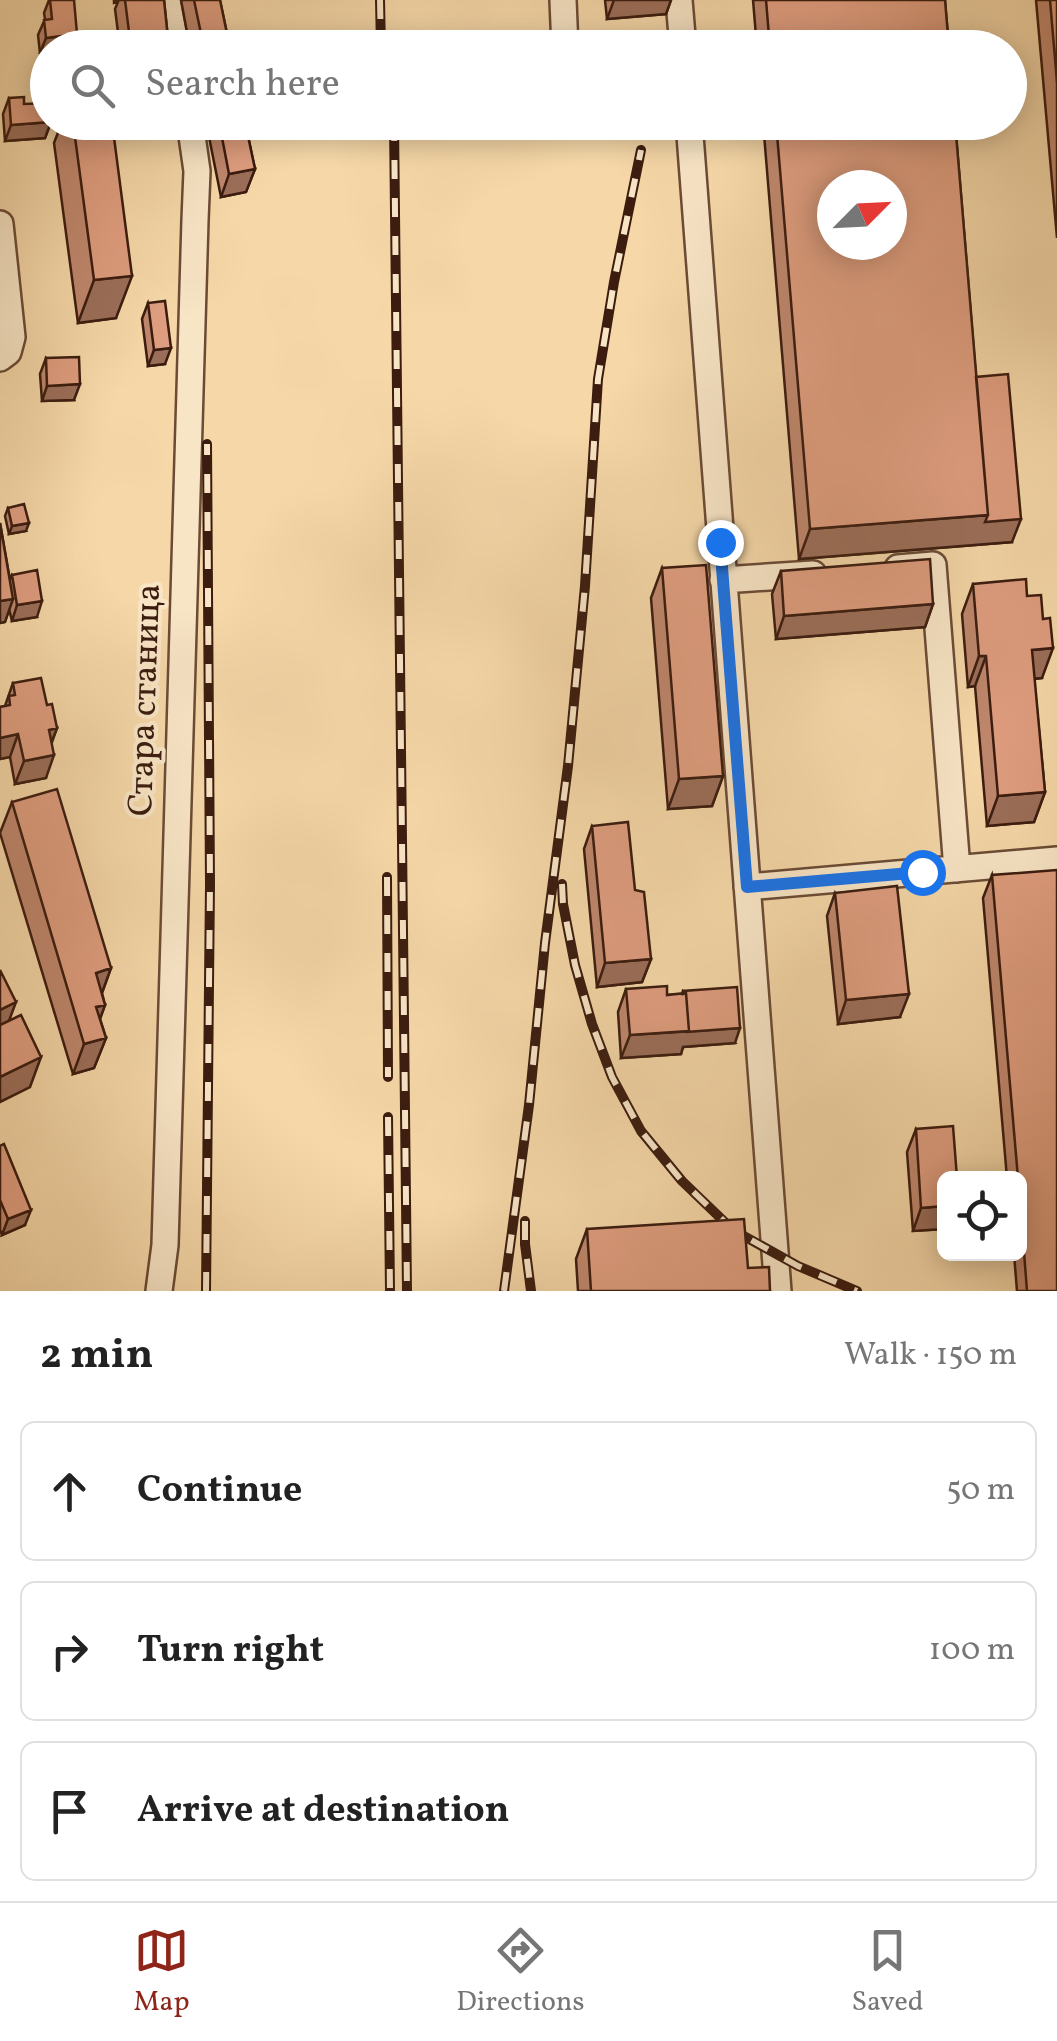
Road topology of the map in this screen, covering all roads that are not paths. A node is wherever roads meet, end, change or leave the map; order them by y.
1 (167, 0) edge
2 (562, 0) edge
3 (679, 0) edge
4 (173, 30) edge
5 (564, 30) edge
6 (682, 30) edge
7 (193, 140) edge
8 (689, 140) edge
9 (0, 224) edge
10 (0, 358) edge
11 (876, 569) edge
12 (838, 572) edge
13 (724, 580) junction
14 (1057, 860) edge
15 (957, 869) junction
16 (747, 887) junction
17 (160, 1286) edge
18 (778, 1291) edge

1 - 4 street
2 - 5 street
3 - 6 street
7 - 17 street, Стара станица
8 - 13 street
9 - 10 street
11 - 15 street
12 - 13 street
13 - 16 street
14 - 15 street
15 - 16 street
16 - 18 street

